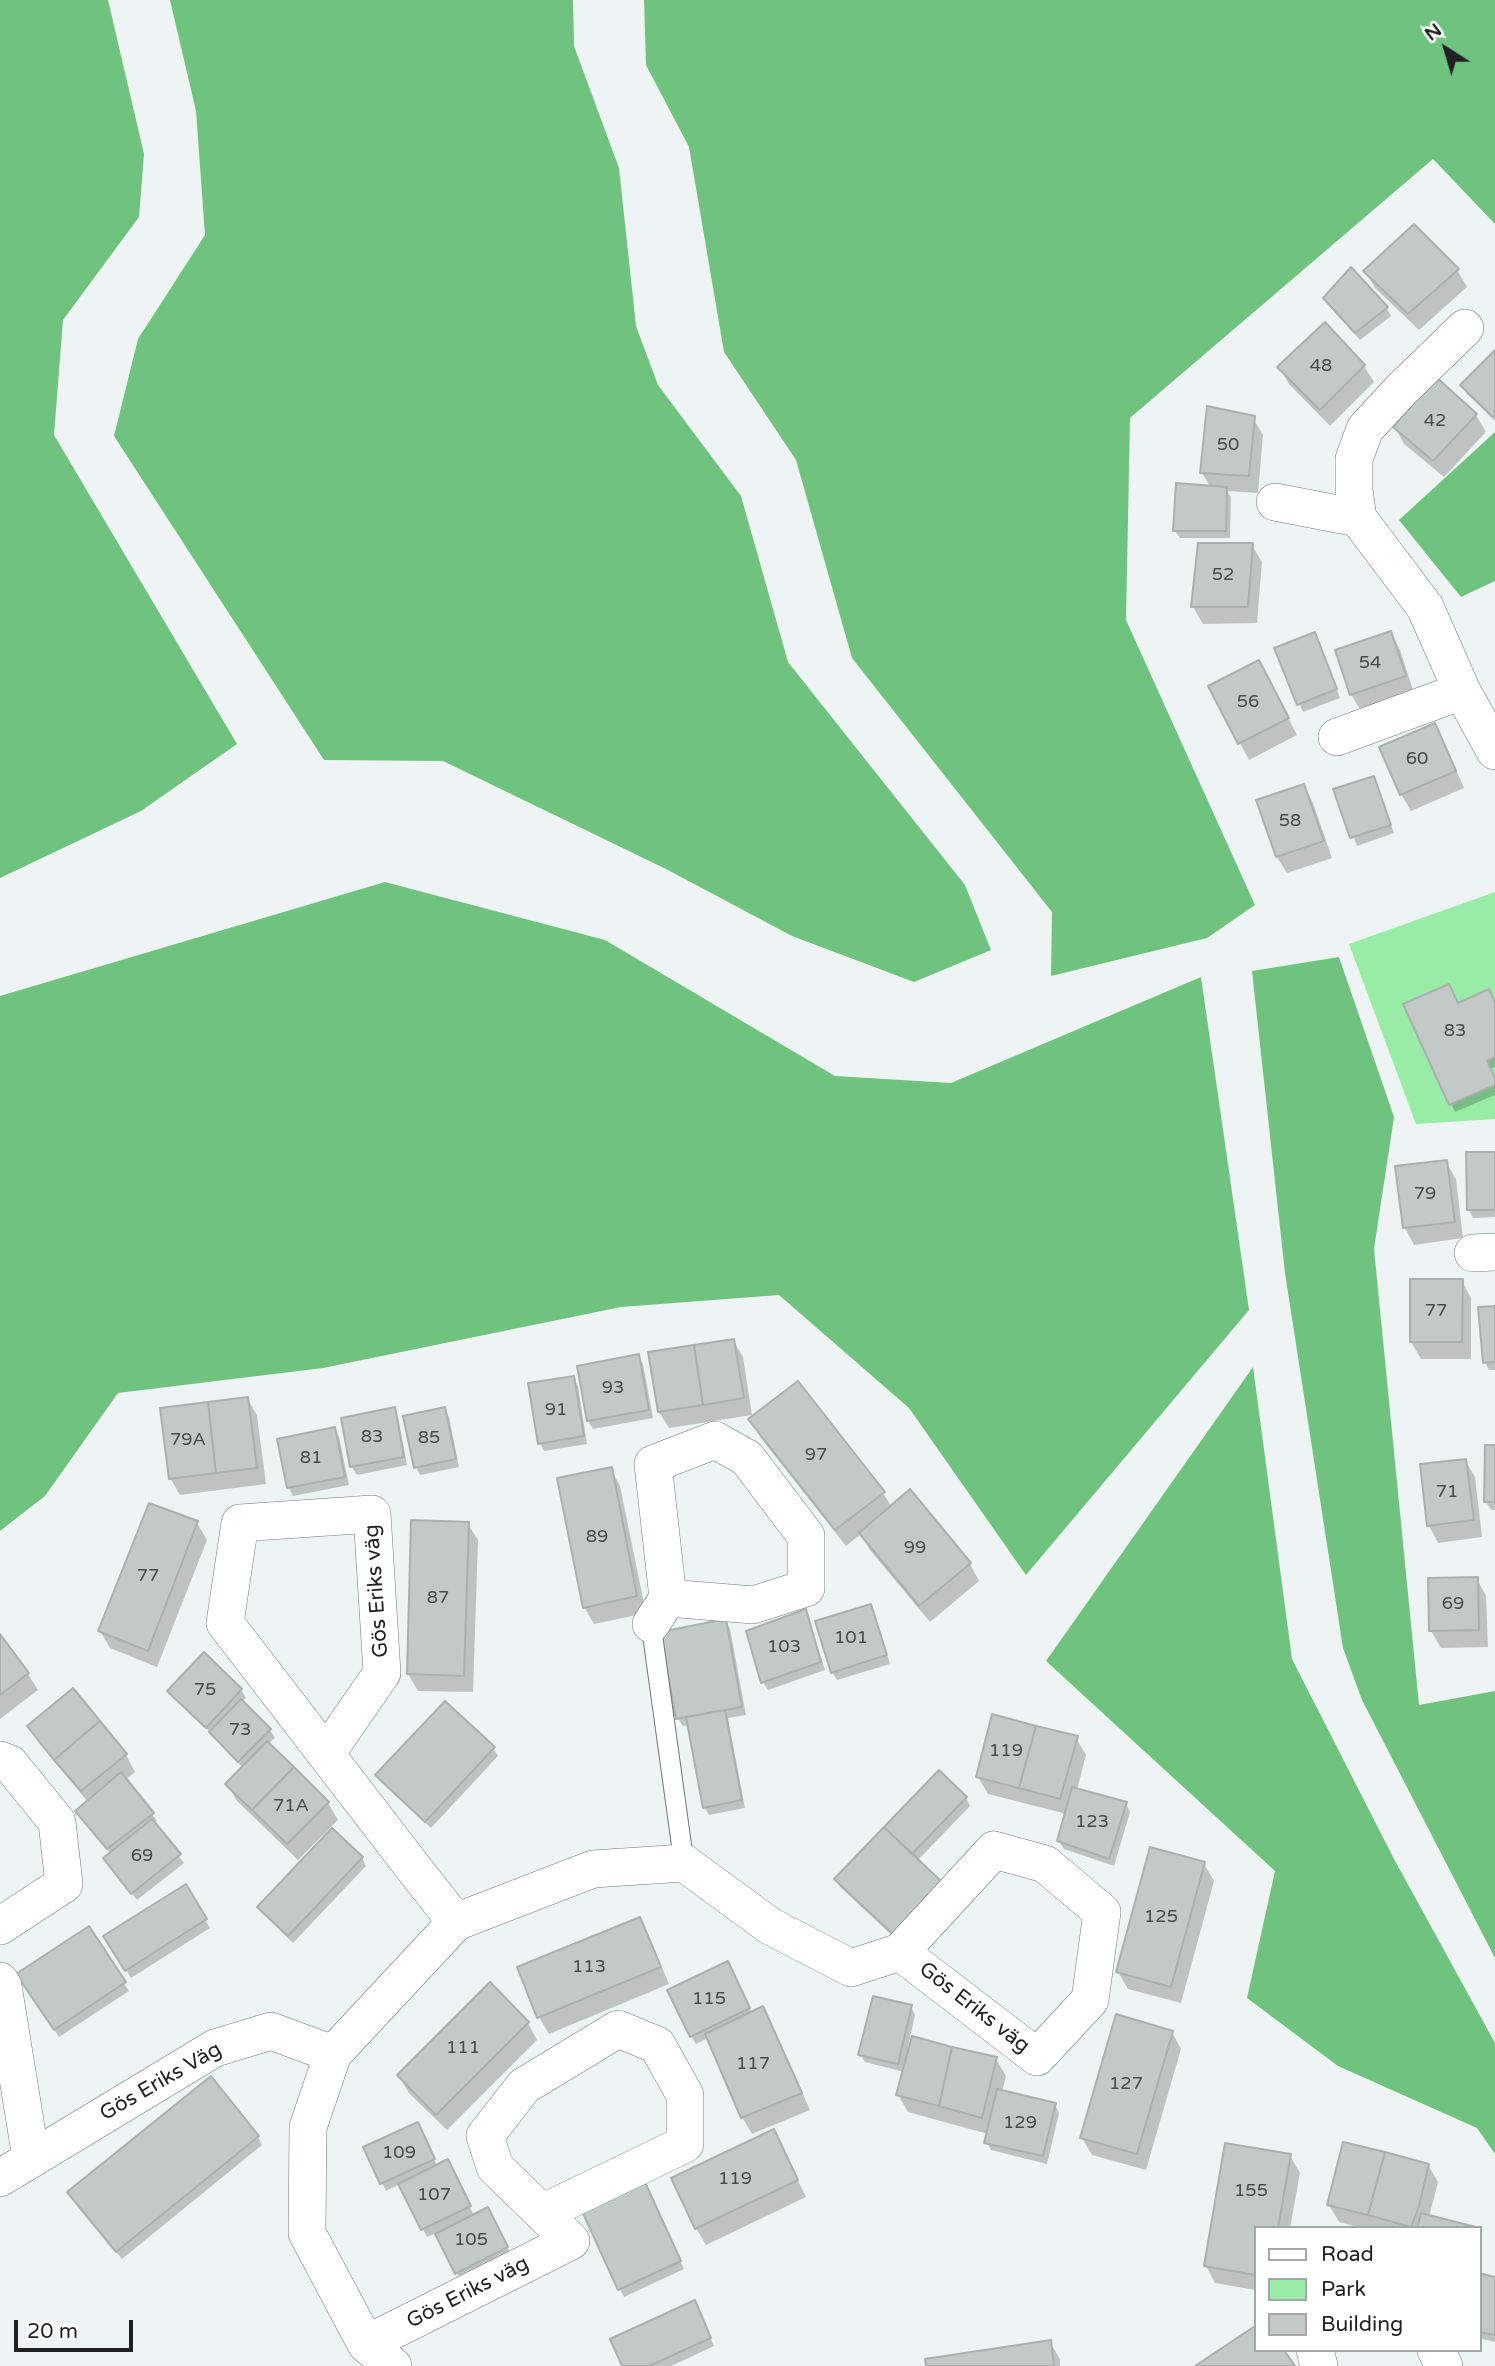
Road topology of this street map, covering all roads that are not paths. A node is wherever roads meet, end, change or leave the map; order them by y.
1 (1465, 328) dead end
2 (1275, 502) dead end
3 (1358, 518) junction
4 (1478, 707) edge
5 (1337, 737) dead end
6 (1495, 751) edge
7 (659, 1611) junction
8 (326, 1754) junction
9 (0, 1760) edge
10 (684, 1863) junction
11 (456, 1922) junction
12 (0, 1926) edge
13 (900, 1952) junction
14 (0, 1980) edge
15 (333, 2054) junction
16 (31, 2158) junction
17 (0, 2178) edge
18 (542, 2213) junction
19 (380, 2355) edge

1 - 3 street
2 - 3 street
3 - 4 street
4 - 5 street
4 - 6 street
7 - 7 street
7 - 10 lane
8 - 8 street, Gös Eriks väg
8 - 11 street, Gös Eriks väg
9 - 12 street
10 - 11 street, Gös Eriks väg
10 - 13 street, Gös Eriks väg
11 - 15 street, Gös Eriks väg
13 - 13 street, Gös Eriks väg
14 - 16 street
15 - 16 street, Gös Eriks Väg
15 - 19 street, Gös Eriks väg
16 - 17 street, Gös Eriks Väg
18 - 18 street, Gös Eriks väg
18 - 19 street, Gös Eriks väg

